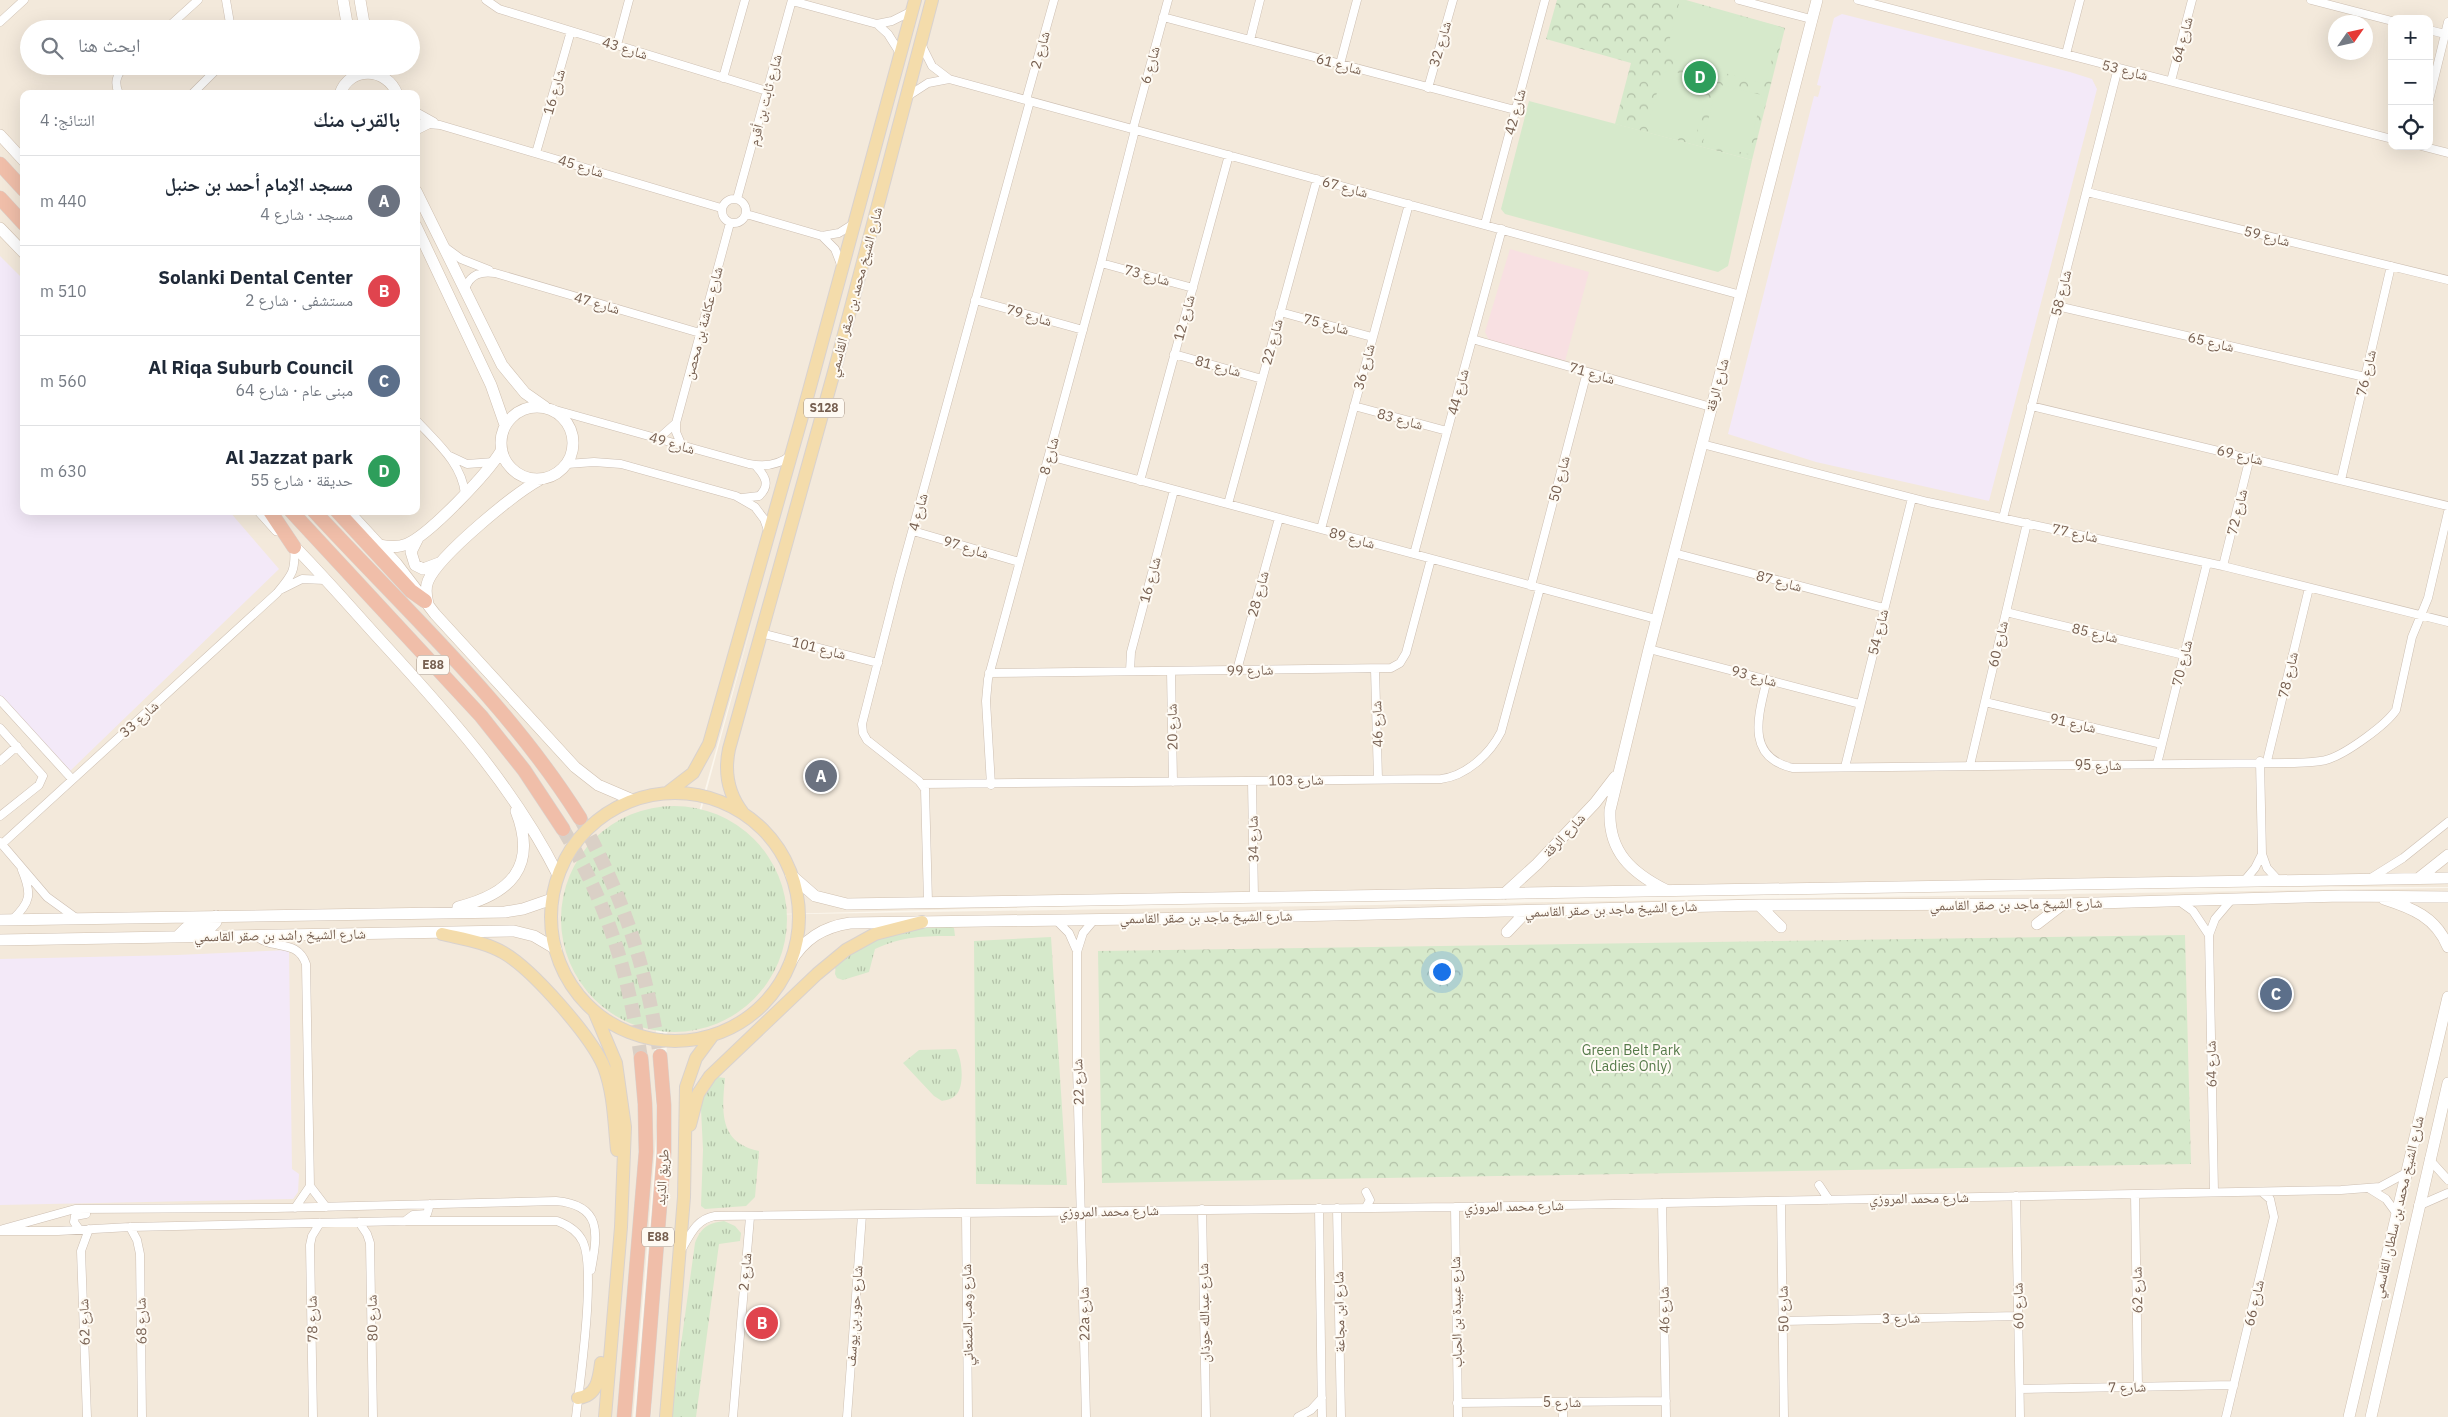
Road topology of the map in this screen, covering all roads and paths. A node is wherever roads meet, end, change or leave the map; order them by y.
1 (24, 0) edge
2 (198, 0) edge
3 (226, 0) edge
4 (343, 0) edge
5 (360, 0) edge
6 (486, 0) edge
7 (629, 0) edge
8 (744, 0) edge
9 (932, 0) edge
10 (1054, 0) edge
11 (1168, 0) edge
12 (1260, 0) edge
13 (1357, 0) edge
14 (1453, 0) edge
15 (1545, 0) edge
16 (1739, 0) edge
17 (1816, 0) edge
18 (1858, 0) edge
19 (2080, 0) edge
20 (2192, 0) edge
21 (2312, 0) edge
22 (792, 1) edge
23 (914, 5) edge
24 (1163, 17) junction
25 (1811, 19) junction
26 (176, 20) edge
27 (229, 20) edge
28 (346, 20) edge
29 (363, 20) edge
30 (2388, 20) edge
31 (0, 22) edge
32 (2448, 22) edge
33 (877, 24) junction
34 (571, 31) junction
35 (2433, 31) edge
36 (2445, 34) junction
37 (1250, 40) junction
38 (921, 42) junction
39 (617, 45) junction
40 (900, 53) junction
41 (2066, 54) junction
42 (1340, 64) junction
43 (2118, 68) junction
44 (119, 75) edge
45 (211, 75) edge
46 (347, 75) edge
47 (357, 75) edge
48 (384, 75) edge
49 (723, 78) junction
50 (949, 79) junction
51 (2171, 81) junction
52 (346, 82) junction
53 (2433, 84) edge
54 (1428, 88) junction
55 (118, 90) edge
56 (196, 90) edge
57 (342, 90) edge
58 (395, 90) edge
59 (767, 91) junction
60 (906, 99) junction
61 (1028, 101) junction
62 (1515, 110) junction
63 (420, 114) edge
64 (422, 123) edge
65 (440, 125) junction
66 (1134, 130) junction
67 (0, 135) edge
68 (2388, 138) edge
69 (2433, 149) edge
70 (536, 153) junction
71 (2448, 153) edge
72 (20, 156) edge
73 (1229, 156) junction
74 (0, 164) edge
75 (1317, 179) junction
76 (18, 180) edge
77 (2087, 192) junction
78 (0, 198) edge
79 (420, 199) edge
80 (737, 199) junction
81 (1409, 204) junction
82 (722, 208) junction
83 (746, 214) junction
84 (20, 220) edge
85 (730, 223) junction
86 (853, 224) junction
87 (1485, 224) junction
88 (0, 228) edge
89 (1502, 229) junction
90 (420, 234) edge
91 (822, 236) junction
92 (444, 246) junction
93 (20, 249) edge
94 (1102, 263) junction
95 (2390, 266) junction
96 (842, 267) junction
97 (495, 273) junction
98 (2448, 280) edge
99 (1193, 288) junction
100 (465, 289) junction
101 (1741, 295) junction
102 (975, 300) junction
103 (2057, 306) junction
104 (1280, 312) junction
105 (1083, 330) junction
106 (700, 334) junction
107 (1372, 337) junction
108 (1472, 339) junction
109 (1174, 354) junction
110 (1587, 372) junction
111 (2364, 377) junction
112 (1262, 378) junction
113 (1354, 406) junction
114 (2031, 406) junction
115 (1711, 407) junction
116 (548, 408) junction
117 (801, 420) junction
118 (676, 423) junction
119 (420, 424) edge
120 (505, 425) junction
121 (1447, 431) junction
122 (816, 436) junction
123 (658, 439) junction
124 (1702, 444) junction
125 (682, 446) junction
126 (501, 451) junction
127 (791, 455) junction
128 (449, 456) junction
129 (1049, 456) junction
130 (2250, 457) junction
131 (494, 462) junction
132 (566, 464) junction
133 (756, 466) junction
134 (540, 479) junction
135 (2341, 480) junction
136 (1140, 481) junction
137 (1174, 490) junction
138 (466, 494) junction
139 (742, 498) junction
140 (1912, 498) junction
141 (1228, 504) junction
142 (2448, 506) edge
143 (2448, 512) edge
144 (264, 515) edge
145 (273, 515) edge
146 (295, 515) edge
147 (318, 515) edge
148 (342, 515) edge
149 (352, 515) edge
150 (1279, 518) junction
151 (2003, 518) junction
152 (2027, 523) junction
153 (1321, 529) junction
154 (913, 531) junction
155 (769, 533) junction
156 (419, 537) junction
157 (380, 545) junction
158 (294, 547) junction
159 (1674, 553) junction
160 (1414, 554) junction
161 (1431, 559) junction
162 (440, 562) junction
163 (1019, 562) junction
164 (2207, 563) junction
165 (2223, 566) junction
166 (325, 580) junction
167 (1530, 586) junction
168 (1540, 588) junction
169 (2309, 588) junction
170 (276, 593) junction
171 (427, 604) junction
172 (1884, 608) junction
173 (2006, 612) junction
174 (2422, 616) junction
175 (1656, 620) junction
176 (2448, 622) edge
177 (761, 632) junction
178 (1649, 649) junction
179 (2184, 655) junction
180 (878, 662) junction
181 (1375, 669) junction
182 (1237, 670) junction
183 (1130, 671) junction
184 (1171, 671) junction
185 (989, 672) junction
186 (1767, 680) junction
187 (0, 700) edge
188 (1985, 702) junction
189 (1860, 704) junction
190 (0, 728) edge
191 (2162, 744) junction
192 (17, 746) junction
193 (2264, 761) junction
194 (0, 762) edge
195 (2157, 764) junction
196 (1970, 765) junction
197 (1845, 767) junction
198 (1618, 771) junction
199 (1378, 779) junction
200 (72, 780) junction
201 (1252, 781) junction
202 (1173, 782) junction
203 (922, 784) junction
204 (992, 785) junction
205 (508, 789) junction
206 (667, 793) junction
207 (633, 800) junction
208 (742, 814) junction
209 (0, 816) edge
210 (580, 818) tunnel mouth
211 (2448, 822) edge
212 (563, 829) tunnel mouth
213 (1, 843) edge
214 (2262, 854) junction
215 (2448, 855) edge
216 (20, 866) junction
217 (791, 874) junction
218 (558, 875) junction
219 (2370, 878) junction
220 (2419, 878) junction
221 (2448, 878) edge
222 (2245, 880) junction
223 (2278, 880) junction
224 (1839, 888) junction
225 (1670, 892) junction
226 (1504, 894) junction
227 (2375, 896) junction
228 (2448, 897) edge
229 (1254, 898) junction
230 (552, 899) junction
231 (2232, 899) junction
232 (2178, 900) junction
233 (928, 902) junction
234 (2063, 904) junction
235 (1759, 905) junction
236 (1810, 906) junction
237 (439, 912) junction
238 (1526, 912) junction
239 (216, 916) junction
240 (1096, 918) junction
241 (1202, 918) junction
242 (78, 919) junction
243 (1055, 919) junction
244 (6, 920) edge
245 (922, 922) junction
246 (2037, 924) dead end
247 (1781, 927) dead end
248 (1506, 932) dead end
249 (442, 934) junction
250 (256, 935) junction
251 (2209, 935) junction
252 (177, 936) junction
253 (0, 940) edge
254 (2448, 947) edge
255 (556, 950) junction
256 (1077, 952) junction
257 (790, 963) junction
258 (2448, 997) edge
259 (592, 1009) junction
260 (713, 1035) junction
261 (660, 1056) tunnel mouth
262 (641, 1058) tunnel mouth
263 (2448, 1083) edge
264 (686, 1142) junction
265 (2429, 1159) junction
266 (2406, 1173) junction
267 (624, 1174) junction
268 (2448, 1180) edge
269 (1819, 1185) dead end
270 (310, 1186) junction
271 (2370, 1189) junction
272 (1366, 1192) dead end
273 (2214, 1192) junction
274 (2262, 1192) junction
275 (2448, 1193) edge
276 (2135, 1194) junction
277 (2016, 1196) junction
278 (1830, 1200) junction
279 (1781, 1201) junction
280 (1662, 1203) junction
281 (430, 1204) junction
282 (2418, 1206) junction
283 (326, 1207) junction
284 (1366, 1207) junction
285 (1455, 1207) junction
286 (296, 1208) junction
287 (1319, 1208) junction
288 (1337, 1208) junction
289 (107, 1209) junction
290 (1202, 1209) junction
291 (1082, 1211) junction
292 (966, 1213) junction
293 (2397, 1214) junction
294 (862, 1215) junction
295 (750, 1217) junction
296 (405, 1221) junction
297 (359, 1222) junction
298 (320, 1224) junction
299 (130, 1227) junction
300 (79, 1229) junction
301 (89, 1229) junction
302 (0, 1230) edge
303 (678, 1255) junction
304 (587, 1294) junction
305 (2018, 1316) junction
306 (1783, 1321) junction
307 (609, 1348) junction
308 (2234, 1385) junction
309 (2138, 1387) junction
310 (2020, 1390) junction
311 (578, 1398) junction
312 (1322, 1398) junction
313 (1666, 1401) junction
314 (1563, 1402) junction
315 (1457, 1403) junction
316 (87, 1417) edge
317 (142, 1417) edge
318 (313, 1417) edge
319 (373, 1417) edge
320 (576, 1417) edge
321 (605, 1417) edge
322 (624, 1417) edge
323 (643, 1417) edge
324 (666, 1417) edge
325 (733, 1417) edge
326 (847, 1417) edge
327 (968, 1417) edge
328 (1086, 1417) edge
329 (1206, 1417) edge
330 (1298, 1417) edge
331 (1322, 1417) edge
332 (1341, 1417) edge
333 (1458, 1417) edge
334 (1563, 1417) edge
335 (1666, 1417) edge
336 (1784, 1417) edge
337 (2020, 1417) edge
338 (2226, 1417) edge
339 (2349, 1417) edge
340 (2371, 1417) edge

1 - 31 street
2 - 26 street
3 - 27 street
4 - 28 main road
5 - 29 main road
6 - 34 street, شارع 43
7 - 39 street
8 - 49 street
9 - 38 main road, شارع الشيخ محمد بن صقر القاسمي / S128
10 - 61 street, شارع 2
11 - 24 street, شارع 6
12 - 37 street
13 - 42 street
14 - 54 street, شارع 32
15 - 62 street, شارع 42
16 - 25 street
17 - 25 main road, شارع الرقة
18 - 41 street, شارع 53
19 - 41 street
20 - 51 street, شارع 64
21 - 30 street
22 - 33 street
22 - 59 street, شارع ثابت بن أقرم
23 - 33 street
23 - 40 main road, شارع الشيخ محمد بن صقر القاسمي / S128
24 - 37 street, شارع 61
24 - 66 street, شارع 6
25 - 101 main road, شارع الرقة
32 - 36 street
33 - 40 street
34 - 39 street, شارع 43
34 - 70 street, شارع 16
35 - 36 street
36 - 53 street
37 - 42 street, شارع 61
38 - 50 street, شارع 67
38 - 60 main road, شارع الشيخ محمد بن صقر القاسمي / S128
39 - 49 street, شارع 43
40 - 86 main road, شارع الشيخ محمد بن صقر القاسمي / S128
41 - 43 street, شارع 53
42 - 54 street, شارع 61
43 - 51 street, شارع 53
43 - 77 street, شارع 58
44 - 55 street
45 - 56 street
46 - 52 main road
47 - 52 main road
48 - 58 main road
49 - 59 street, شارع 43
50 - 60 street, شارع 67
50 - 61 street, شارع 67
51 - 68 street, شارع 53
52 - 57 main road
54 - 62 street, شارع 61
59 - 80 street, شارع ثابت بن أقرم
60 - 122 main road, شارع الشيخ محمد بن صقر القاسمي / S128
61 - 66 street, شارع 67
61 - 102 street, شارع 4
62 - 87 street, شارع 42
63 - 65 street, شارع 45
64 - 65 street, شارع 45
65 - 70 street, شارع 45
66 - 73 street, شارع 67
66 - 94 street, شارع 8
67 - 72 main road
69 - 71 street
70 - 82 street, شارع 45
73 - 75 street, شارع 67
73 - 99 street, شارع 12
74 - 76 highway
75 - 81 street, شارع 67
75 - 104 street, شارع 22
77 - 95 street, شارع 59
77 - 103 street, شارع 58
78 - 84 highway
79 - 92 main road
80 - 82 street
80 - 83 street
81 - 87 street, شارع 67
81 - 107 street, شارع 36
82 - 85 street
83 - 85 street
83 - 91 street
85 - 106 street, شارع عكاشة بن محصن
86 - 91 street
86 - 96 main road, شارع الشيخ محمد بن صقر القاسمي / S128
87 - 89 street, شارع 67
88 - 93 main road
89 - 101 street, شارع 67
89 - 108 street, شارع 44
90 - 120 main road
91 - 96 street
92 - 97 street, شارع 47
92 - 100 main road
94 - 99 street, شارع 73
94 - 105 street, شارع 8
95 - 98 street, شارع 59
95 - 111 street, شارع 76
96 - 117 main road, شارع الشيخ محمد بن صقر القاسمي / S128
97 - 100 street, شارع 47
97 - 106 street, شارع 47
99 - 109 street, شارع 12
100 - 116 main road
101 - 115 main road, شارع الرقة
102 - 105 street, شارع 79
102 - 154 street, شارع 4
103 - 111 street, شارع 65
103 - 114 street, شارع 58
104 - 107 street, شارع 75
104 - 112 street, شارع 22
105 - 129 street, شارع 8
106 - 118 street, شارع عكاشة بن محصن
107 - 113 street, شارع 36
108 - 110 street, شارع 71
108 - 121 street, شارع 44
109 - 112 street, شارع 81
109 - 136 street, شارع 12
110 - 115 street, شارع 71
110 - 167 street, شارع 50
111 - 135 street, شارع 76
112 - 141 street, شارع 22
113 - 121 street, شارع 83
113 - 153 street, شارع 36
114 - 130 street, شارع 69
114 - 151 street, شارع 58
115 - 124 main road, شارع الرقة
116 - 120 main road
116 - 123 street, شارع 49
116 - 132 main road
117 - 122 main road
117 - 127 main road, شارع الشيخ محمد بن صقر القاسمي / S128
118 - 123 street
118 - 125 street, شارع عكاشة بن محصن
119 - 128 street
120 - 126 main road
121 - 160 street, شارع 44
122 - 177 main road, شارع الشيخ محمد بن صقر القاسمي / S128
123 - 125 street, شارع 49
124 - 140 street, شارع 77
124 - 159 main road, شارع الرقة
125 - 133 street, شارع 49
126 - 131 main road
126 - 134 main road
127 - 133 street, شارع 49
127 - 155 main road, شارع الشيخ محمد بن صقر القاسمي / S128
128 - 131 street
128 - 138 street
129 - 136 street, شارع 89
129 - 163 street, شارع 8
130 - 135 street, شارع 69
130 - 165 street, شارع 72
131 - 138 main road
132 - 134 main road
132 - 139 street
133 - 139 street
134 - 162 main road
135 - 142 street, شارع 69
136 - 137 street, شارع 89
137 - 141 street, شارع 89
137 - 183 street, شارع 16
138 - 156 main road
139 - 155 street
140 - 151 street, شارع 77
140 - 172 street, شارع 54
141 - 150 street, شارع 89
143 - 174 street, شارع 95
144 - 158 main road
145 - 158 highway
146 - 212 highway, E88
147 - 210 highway, E88
148 - 171 highway
149 - 157 main road
150 - 153 street, شارع 89
150 - 182 street, شارع 28
151 - 152 street, شارع 77
152 - 164 street, شارع 77
152 - 173 street, شارع 60
153 - 160 street, شارع 89
154 - 163 street, شارع 97
154 - 180 street, شارع 4
155 - 206 main road, شارع الشيخ محمد بن صقر القاسمي / S128
156 - 157 main road
156 - 162 main road
157 - 171 main road
158 - 166 main road
158 - 170 street, شارع 33
159 - 172 street, شارع 87
159 - 175 main road, شارع الرقة
160 - 161 street, شارع 89
161 - 167 street, شارع 89
161 - 181 street, شارع 99
162 - 171 main road
163 - 185 street, شارع 8
164 - 165 street, شارع 77
164 - 179 street, شارع 70
165 - 169 street, شارع 77
166 - 170 street, شارع 33
166 - 205 main road
167 - 168 street, شارع 89
168 - 175 street, شارع 89
168 - 199 street, شارع 103
169 - 174 street, شارع 77
169 - 193 street, شارع 78
170 - 200 street, شارع 33
171 - 207 main road
172 - 189 street, شارع 54
173 - 179 street, شارع 85
173 - 188 street, شارع 60
174 - 176 street, شارع 77
174 - 193 street, شارع 95
175 - 178 main road, شارع الرقة
177 - 180 street, شارع 101
177 - 208 main road, شارع الشيخ محمد بن صقر القاسمي / S128
178 - 186 street, شارع 93
178 - 198 main road, شارع الرقة
179 - 191 street, شارع 70
180 - 203 street, شارع 4
181 - 182 street, شارع 99
181 - 199 street, شارع 46
182 - 184 street, شارع 99
183 - 184 street, شارع 99
183 - 185 street, شارع 99
184 - 202 street, شارع 20
185 - 204 street, شارع 8
186 - 189 street, شارع 93
186 - 197 street, شارع 95
187 - 200 street
188 - 191 street, شارع 91
188 - 196 street, شارع 60
189 - 197 street, شارع 54
190 - 192 street
191 - 195 street, شارع 70
192 - 194 street
192 - 209 street
193 - 195 street, شارع 95
193 - 214 street, شارع 78
195 - 196 street, شارع 95
196 - 197 street, شارع 95
198 - 225 main road, شارع الرقة
198 - 226 main road, شارع الرقة
199 - 201 street, شارع 103
200 - 213 street, شارع 33
201 - 202 street, شارع 103
201 - 229 street, شارع 34
202 - 204 street, شارع 103
203 - 204 street, شارع 103
203 - 233 street
205 - 218 main road
205 - 237 main road
206 - 207 main road
206 - 208 main road
207 - 218 main road
208 - 217 main road
211 - 219 street
213 - 216 street
214 - 222 street
214 - 223 street
215 - 220 main road
216 - 242 street
216 - 244 street
217 - 233 main road, شارع الشيخ ماجد بن صقر القاسمي
217 - 257 main road
218 - 230 main road
219 - 220 main road, شارع الشيخ ماجد بن صقر القاسمي
219 - 223 main road, شارع الشيخ ماجد بن صقر القاسمي
220 - 221 main road, شارع الشيخ ماجد بن صقر القاسمي
222 - 223 main road, شارع الشيخ ماجد بن صقر القاسمي
222 - 224 main road, شارع الشيخ ماجد بن صقر القاسمي
224 - 225 main road, شارع الشيخ ماجد بن صقر القاسمي
224 - 236 main road
225 - 226 main road, شارع الشيخ ماجد بن صقر القاسمي
226 - 229 main road, شارع الشيخ ماجد بن صقر القاسمي
227 - 228 main road, شارع الشيخ ماجد بن صقر القاسمي
227 - 231 main road, شارع الشيخ ماجد بن صقر القاسمي
227 - 254 main road
229 - 233 main road, شارع الشيخ ماجد بن صقر القاسمي
229 - 241 main road
230 - 237 main road, شارع الشيخ راشد بن صقر القاسمي
230 - 255 main road
231 - 232 main road, شارع الشيخ ماجد بن صقر القاسمي
231 - 251 street, شارع 64
232 - 234 main road, شارع الشيخ ماجد بن صقر القاسمي
232 - 251 street
234 - 236 main road, شارع الشيخ ماجد بن صقر القاسمي
234 - 246 main road
235 - 236 main road, شارع الشيخ ماجد بن صقر القاسمي
235 - 238 main road, شارع الشيخ ماجد بن صقر القاسمي
235 - 247 main road
237 - 239 main road, شارع الشيخ راشد بن صقر القاسمي
238 - 241 main road, شارع الشيخ ماجد بن صقر القاسمي
238 - 248 main road
239 - 242 main road, شارع الشيخ راشد بن صقر القاسمي
239 - 252 main road
240 - 241 main road, شارع الشيخ ماجد بن صقر القاسمي
240 - 243 main road, شارع الشيخ ماجد بن صقر القاسمي
240 - 256 street, شارع 22
242 - 244 main road, شارع الشيخ راشد بن صقر القاسمي
243 - 245 main road, شارع الشيخ ماجد بن صقر القاسمي
243 - 256 street, شارع 22
245 - 257 main road, شارع الشيخ ماجد بن صقر القاسمي
245 - 264 main road
249 - 250 main road, شارع الشيخ راشد بن صقر القاسمي
249 - 255 main road, شارع الشيخ راشد بن صقر القاسمي
249 - 267 main road
250 - 252 main road, شارع الشيخ راشد بن صقر القاسمي
250 - 270 street
251 - 273 street, شارع 64
252 - 253 main road, شارع الشيخ راشد بن صقر القاسمي
255 - 259 main road
256 - 291 street, شارع 22
257 - 260 main road
258 - 266 main road, شارع الشيخ محمد بن سلطان القاسمي
259 - 260 main road
259 - 267 main road
260 - 264 main road
261 - 323 highway, طريق الذيد / E88
262 - 322 highway, طريق الذيد / E88
263 - 265 main road, شارع الشيخ محمد بن سلطان القاسمي
264 - 303 main road
265 - 268 street
265 - 282 main road, شارع الشيخ محمد بن سلطان القاسمي
266 - 271 street, شارع محمد المروزي
266 - 293 main road, شارع الشيخ محمد بن سلطان القاسمي
267 - 307 main road
269 - 278 street
270 - 283 street
270 - 286 street
271 - 274 street, شارع محمد المروزي
271 - 293 street
272 - 284 street
273 - 274 street, شارع محمد المروزي
273 - 276 street, شارع محمد المروزي
274 - 308 street, شارع 66
275 - 282 street
276 - 277 street, شارع محمد المروزي
276 - 309 street, شارع 62
277 - 278 street, شارع محمد المروزي
277 - 305 street, شارع 60
278 - 279 street, شارع محمد المروزي
279 - 280 street, شارع محمد المروزي
279 - 306 street, شارع 50
280 - 285 street, شارع محمد المروزي
280 - 313 street, شارع 46
281 - 283 street
281 - 296 street
281 - 304 street
282 - 340 main road, شارع الشيخ محمد بن سلطان القاسمي
283 - 286 street
284 - 285 street, شارع محمد المروزي
284 - 288 street, شارع محمد المروزي
285 - 315 street, شارع عبيدة بن الحباب
286 - 289 street
287 - 288 street, شارع محمد المروزي
287 - 290 street, شارع محمد المروزي
287 - 312 street, شارع ابن مجاعة
288 - 332 street, شارع ابن مجاعة
289 - 300 street
289 - 302 street
290 - 291 street, شارع محمد المروزي
290 - 329 street, شارع عبدالله حوذان
291 - 292 street, شارع محمد المروزي
291 - 328 street, 22a شارع
292 - 294 street, شارع محمد المروزي
292 - 327 street, شارع وهب الصنعاني
293 - 339 main road, شارع الشيخ محمد بن سلطان القاسمي
294 - 295 street, شارع محمد المروزي
294 - 326 street, شارع حور بن يوسف
295 - 303 street, شارع محمد المروزي
295 - 325 street, شارع 2
296 - 297 street
296 - 304 street
297 - 298 street
297 - 319 street, شارع 80
298 - 299 street
298 - 318 street, شارع 78
299 - 301 street
299 - 317 street, شارع 68
300 - 301 street
300 - 302 street
301 - 316 street, شارع 62
303 - 324 main road
304 - 311 street
305 - 306 street, شارع 3
305 - 310 street, شارع 60
306 - 336 street, شارع 50
307 - 311 main road
307 - 321 main road
308 - 309 street, شارع 7
308 - 338 street, شارع 66
309 - 310 street, شارع 7
310 - 337 street, شارع 60
311 - 320 street
312 - 330 street
312 - 331 street, شارع ابن مجاعة
313 - 314 street, شارع 5
313 - 335 street, شارع 46
314 - 315 street, شارع 5
314 - 334 street
315 - 333 street, شارع عبيدة بن الحباب

